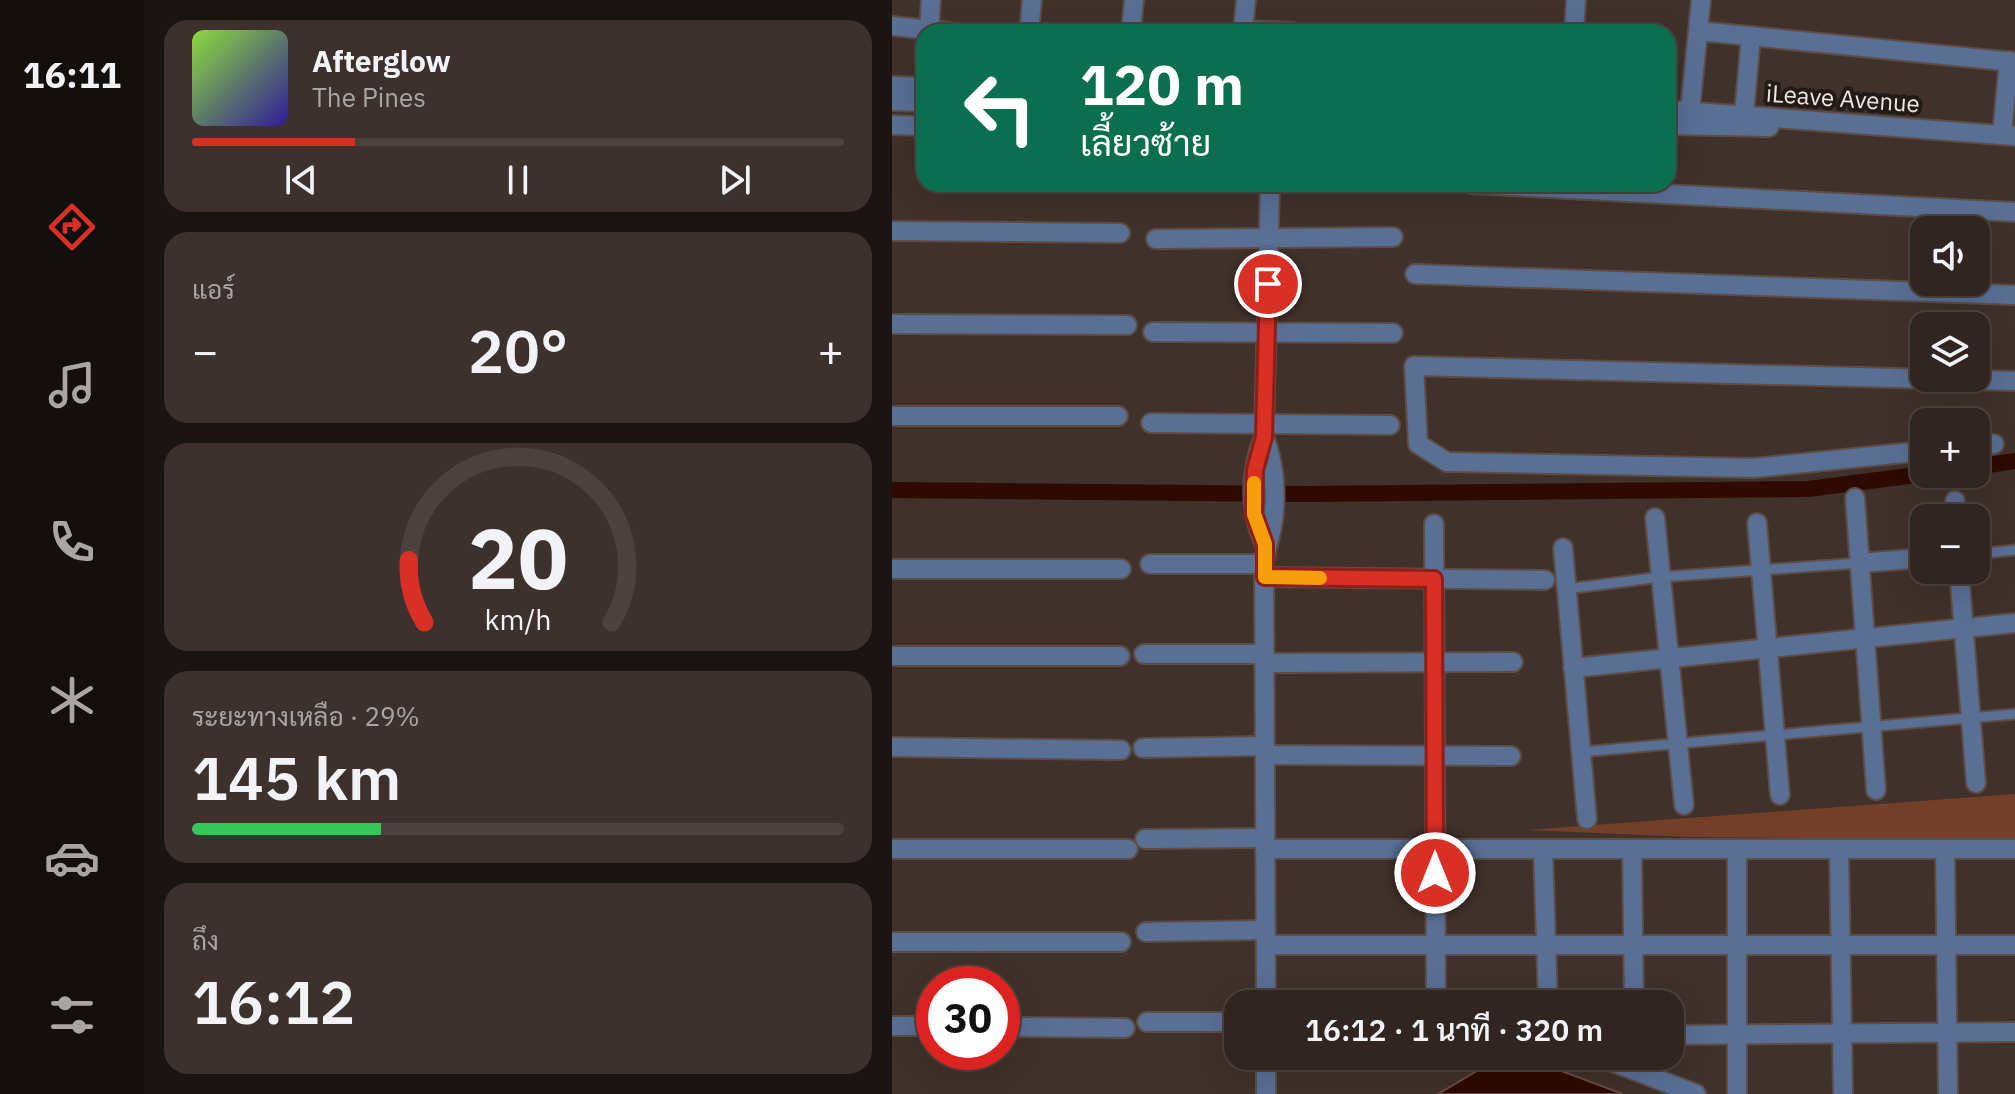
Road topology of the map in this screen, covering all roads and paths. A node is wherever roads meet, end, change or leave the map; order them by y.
1 (931, 0) edge
2 (1032, 0) edge
3 (1134, 0) edge
4 (1246, 0) edge
5 (1576, 0) edge
6 (1701, 0) edge
7 (929, 24) edge
8 (1030, 24) edge
9 (1132, 24) edge
10 (1244, 24) edge
11 (1574, 24) edge
12 (892, 26) edge
13 (916, 29) edge
14 (1698, 31) junction
15 (1751, 36) junction
16 (2012, 62) edge
17 (892, 86) edge
18 (916, 87) edge
19 (892, 101) edge
20 (916, 102) edge
21 (1676, 110) edge
22 (1690, 111) junction
23 (1744, 114) junction
24 (892, 125) edge
25 (1676, 125) edge
26 (916, 126) edge
27 (2011, 139) edge
28 (1267, 192) edge
29 (1626, 192) edge
30 (2015, 212) edge
31 (892, 231) edge
32 (1120, 233) dead end
33 (1269, 236) junction
34 (1393, 237) dead end
35 (1156, 239) dead end
36 (1415, 274) dead end
37 (2015, 295) edge
38 (892, 324) edge
39 (1127, 325) dead end
40 (1153, 332) dead end
41 (1267, 333) junction
42 (1393, 333) dead end
43 (2015, 381) edge
44 (892, 416) edge
45 (1118, 416) dead end
46 (1151, 423) dead end
47 (1390, 425) dead end
48 (1264, 430) junction
49 (1910, 452) edge
50 (1855, 498) dead end
51 (1655, 518) dead end
52 (1757, 523) dead end
53 (1434, 524) dead end
54 (1563, 548) dead end
55 (2015, 550) edge
56 (1990, 553) edge
57 (1910, 559) edge
58 (1860, 563) junction
59 (1150, 564) dead end
60 (892, 569) edge
61 (1121, 569) dead end
62 (1264, 570) junction
63 (1760, 570) junction
64 (1661, 577) junction
65 (1434, 579) junction
66 (1545, 580) dead end
67 (1960, 584) edge
68 (1566, 589) junction
69 (2015, 623) edge
70 (1963, 627) junction
71 (1865, 638) junction
72 (1766, 649) junction
73 (1144, 654) dead end
74 (892, 656) edge
75 (1120, 656) dead end
76 (1669, 657) junction
77 (1264, 658) junction
78 (1513, 662) dead end
79 (1435, 663) junction
80 (1573, 668) junction
81 (2015, 714) edge
82 (1971, 719) junction
83 (1872, 729) junction
84 (1775, 735) junction
85 (1678, 743) junction
86 (892, 747) edge
87 (1143, 748) dead end
88 (1121, 750) dead end
89 (1265, 750) junction
90 (1581, 752) junction
91 (1435, 755) junction
92 (1511, 756) dead end
93 (1976, 783) dead end
94 (1876, 790) dead end
95 (1780, 795) dead end
96 (1684, 805) dead end
97 (1587, 819) dead end
98 (1145, 839) dead end
99 (1265, 844) junction
100 (892, 849) edge
101 (1128, 849) dead end
102 (1435, 849) junction
103 (1543, 849) junction
104 (1632, 849) junction
105 (1737, 849) junction
106 (1839, 849) junction
107 (1945, 849) junction
108 (2015, 849) edge
109 (1146, 932) dead end
110 (1266, 938) junction
111 (892, 942) edge
112 (1121, 942) dead end
113 (1435, 945) junction
114 (1546, 945) junction
115 (1633, 945) junction
116 (1737, 945) junction
117 (1841, 945) junction
118 (1947, 945) junction
119 (2015, 945) edge
120 (1266, 990) edge
121 (1436, 990) edge
122 (1548, 990) edge
123 (1634, 990) edge
124 (1147, 1022) dead end
125 (1224, 1022) edge
126 (892, 1026) edge
127 (916, 1026) edge
128 (1020, 1027) edge
129 (1125, 1028) dead end
130 (2015, 1032) edge
131 (1948, 1033) junction
132 (1737, 1034) junction
133 (1842, 1034) junction
134 (1684, 1035) edge
135 (1266, 1070) edge
136 (1633, 1070) edge
137 (1266, 1094) edge
138 (1696, 1094) edge
139 (1737, 1094) edge
140 (1843, 1094) edge
141 (1948, 1094) edge

1 - 7 street
2 - 8 street
3 - 9 street
4 - 10 street
5 - 11 street
6 - 14 street
12 - 13 street
14 - 15 street
14 - 22 street
15 - 16 street
15 - 23 street
16 - 27 street
17 - 18 street
19 - 20 street
21 - 22 street, iLeave Avenue
22 - 23 street, iLeave Avenue
23 - 27 street, iLeave Avenue
24 - 26 street
25 - 27 street, iLeave Avenue
28 - 33 street
29 - 30 street
31 - 32 street
33 - 34 street
33 - 35 street
33 - 41 street
36 - 37 street
38 - 39 street
40 - 41 street
41 - 42 street
41 - 48 street
43 - 49 street
44 - 45 street
46 - 48 street
47 - 48 street
48 - 62 street
50 - 58 street
51 - 64 street
52 - 63 street
53 - 65 street
54 - 68 street
55 - 56 lane
57 - 58 street
58 - 63 lane
58 - 71 street
59 - 62 street
60 - 61 street
62 - 65 street
62 - 77 street
63 - 64 lane
63 - 72 street
64 - 68 lane
64 - 76 street
65 - 66 street
65 - 79 street
67 - 70 street
68 - 80 street
69 - 70 street
70 - 71 street
70 - 82 street
71 - 72 street
71 - 83 street
72 - 76 street
72 - 84 street
73 - 77 street
74 - 75 street
76 - 80 street
76 - 85 street
77 - 79 street
77 - 89 street
78 - 79 street
79 - 91 street
80 - 90 street
81 - 82 lane
82 - 83 lane
82 - 93 street
83 - 84 lane
83 - 94 street
84 - 85 lane
84 - 95 street
85 - 90 lane
85 - 96 street
86 - 88 street
87 - 89 street
89 - 91 street
89 - 99 street
90 - 97 street
91 - 92 street
91 - 102 street
98 - 99 street
99 - 102 street
99 - 110 street
100 - 101 street
102 - 103 street
102 - 113 street
103 - 104 street
103 - 114 street
104 - 105 street
104 - 115 street
105 - 106 street
105 - 116 street
106 - 107 street
106 - 117 street
107 - 108 street
107 - 118 street
109 - 110 street
110 - 113 street
110 - 120 street
111 - 112 street
113 - 114 street
113 - 121 street
114 - 115 street
114 - 122 street
115 - 116 street
115 - 123 street
116 - 117 street
116 - 132 street
117 - 118 street
117 - 133 street
118 - 119 street
118 - 131 street
124 - 125 street
126 - 127 street
128 - 129 street
130 - 131 street
131 - 133 street
131 - 141 street
132 - 133 street
132 - 134 street
132 - 139 street
133 - 140 street
135 - 137 street
136 - 138 street

